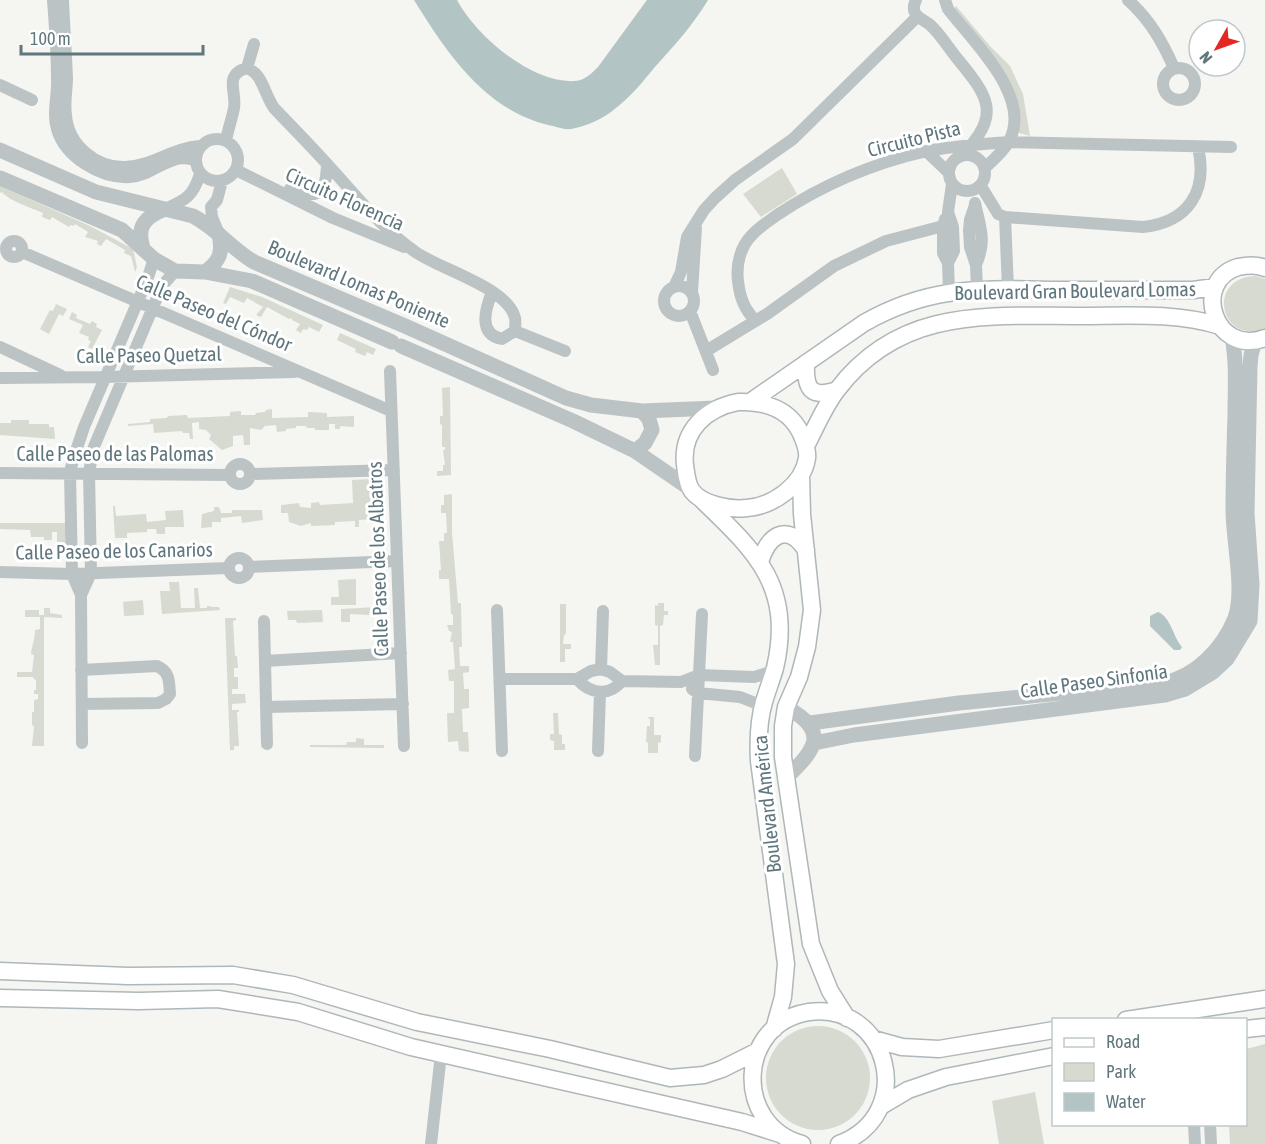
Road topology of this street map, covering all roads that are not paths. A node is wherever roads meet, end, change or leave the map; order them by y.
1 (53, 0) edge
2 (63, 0) edge
3 (916, 0) edge
4 (945, 0) edge
5 (1128, 0) edge
6 (917, 17) junction
7 (254, 44) dead end
8 (247, 68) junction
9 (1173, 68) dead end
10 (62, 80) junction
11 (0, 84) edge
12 (32, 100) dead end
13 (226, 141) junction
14 (1009, 142) junction
15 (973, 144) junction
16 (200, 146) junction
17 (1198, 147) junction
18 (1231, 147) dead end
19 (0, 150) edge
20 (926, 152) junction
21 (961, 156) junction
22 (195, 160) junction
23 (327, 164) junction
24 (985, 168) junction
25 (140, 170) junction
26 (236, 170) junction
27 (200, 174) junction
28 (0, 178) edge
29 (950, 178) junction
30 (222, 181) junction
31 (258, 181) junction
32 (978, 188) junction
33 (165, 209) junction
34 (948, 212) junction
35 (1005, 217) junction
36 (697, 220) junction
37 (943, 226) junction
38 (219, 234) junction
39 (3, 244) edge
40 (143, 248) junction
41 (416, 252) junction
42 (154, 259) junction
43 (948, 263) junction
44 (1265, 268) edge
45 (175, 271) junction
46 (205, 272) junction
47 (674, 287) junction
48 (1215, 287) junction
49 (977, 289) junction
50 (1008, 289) junction
51 (492, 292) junction
52 (692, 292) junction
53 (949, 292) junction
54 (138, 301) junction
55 (152, 308) junction
56 (690, 311) junction
57 (382, 316) junction
58 (756, 321) junction
59 (515, 331) junction
60 (1226, 332) junction
61 (374, 334) junction
62 (423, 334) junction
63 (1260, 340) edge
64 (402, 346) junction
65 (0, 347) edge
66 (565, 351) dead end
67 (706, 351) junction
68 (806, 363) junction
69 (713, 370) dead end
70 (300, 371) junction
71 (390, 371) dead end
72 (122, 375) junction
73 (64, 376) junction
74 (105, 377) junction
75 (0, 378) edge
76 (837, 390) junction
77 (750, 402) junction
78 (716, 408) junction
79 (391, 411) junction
80 (642, 411) junction
81 (806, 446) junction
82 (635, 451) junction
83 (394, 470) junction
84 (70, 472) junction
85 (0, 473) edge
86 (89, 473) junction
87 (801, 475) junction
88 (696, 495) junction
89 (806, 550) junction
90 (397, 561) junction
91 (760, 562) junction
92 (0, 572) edge
93 (91, 573) junction
94 (72, 574) junction
95 (81, 595) junction
96 (497, 609) dead end
97 (603, 611) dead end
98 (702, 614) dead end
99 (264, 621) dead end
100 (401, 653) junction
101 (265, 661) junction
102 (601, 669) junction
103 (81, 670) junction
104 (774, 671) junction
105 (699, 675) junction
106 (744, 677) junction
107 (500, 679) junction
108 (577, 679) junction
109 (622, 681) junction
110 (681, 682) junction
111 (600, 692) junction
112 (698, 693) junction
113 (740, 697) junction
114 (81, 704) junction
115 (403, 704) junction
116 (763, 706) junction
117 (266, 707) junction
118 (786, 707) junction
119 (810, 723) junction
120 (814, 742) junction
121 (82, 743) dead end
122 (267, 744) dead end
123 (404, 746) dead end
124 (502, 751) dead end
125 (598, 751) dead end
126 (695, 756) dead end
127 (785, 779) junction
128 (0, 971) edge
129 (0, 998) edge
130 (1265, 999) edge
131 (847, 1018) junction
132 (1139, 1018) edge
133 (1265, 1027) edge
134 (774, 1029) junction
135 (1247, 1029) edge
136 (1052, 1030) edge
137 (873, 1039) junction
138 (758, 1051) junction
139 (441, 1054) junction
140 (1052, 1056) edge
141 (881, 1106) junction
142 (1194, 1126) edge
143 (1210, 1126) edge
144 (867, 1128) junction
145 (793, 1141) edge
146 (430, 1144) edge
147 (838, 1144) edge
148 (859, 1144) edge
149 (1195, 1144) edge
150 (1211, 1144) edge

1 - 10 street
2 - 10 street
3 - 6 street
4 - 14 street
5 - 9 street
6 - 15 street
6 - 36 street
7 - 8 street
8 - 13 street
8 - 23 street, Circuito Florencia
10 - 25 street
11 - 12 street
13 - 16 street
13 - 26 street
14 - 15 street, Circuito Pista
14 - 17 street, Circuito Pista
14 - 24 street
15 - 20 street, Circuito Pista
15 - 21 street
16 - 22 street
16 - 25 street
17 - 18 street, Circuito Pista
17 - 35 street
19 - 33 street, Boulevard Lomas Poniente
20 - 29 street
20 - 58 street, Circuito Pista
21 - 24 street
21 - 29 street
22 - 25 street
22 - 27 street
23 - 31 street, Circuito Florencia
23 - 41 street, Circuito Florencia
24 - 32 street
26 - 30 street
26 - 31 street, Circuito Florencia
27 - 30 street
27 - 33 street
28 - 40 street, Boulevard Lomas Poniente
29 - 32 street
29 - 34 street
30 - 38 street
31 - 41 street, Circuito Florencia
32 - 35 street
32 - 49 street
33 - 38 street, Boulevard Lomas Poniente
33 - 40 street
34 - 37 street
34 - 43 street
35 - 50 street
36 - 47 street
36 - 52 street
37 - 43 street
37 - 58 street
38 - 46 street
38 - 57 street, Boulevard Lomas Poniente
39 - 54 street, Calle Paseo del Cóndor
40 - 42 street, Boulevard Lomas Poniente
41 - 51 street, Circuito Florencia
42 - 45 street, Boulevard Lomas Poniente
42 - 54 street
43 - 53 street
44 - 48 main road
45 - 46 street, Boulevard Lomas Poniente
45 - 55 street
46 - 61 street, Boulevard Lomas Poniente
47 - 52 street
47 - 56 street
48 - 50 main road, Boulevard Gran Boulevard Lomas
48 - 60 main road
49 - 50 main road, Boulevard Gran Boulevard Lomas
49 - 53 main road, Boulevard Gran Boulevard Lomas
51 - 59 street, Circuito Florencia
51 - 59 street
52 - 56 street
53 - 68 main road, Boulevard Gran Boulevard Lomas
54 - 55 street, Calle Paseo del Cóndor
54 - 74 street
55 - 70 street, Calle Paseo del Cóndor
55 - 72 street
56 - 67 street
57 - 61 street
57 - 62 street, Boulevard Lomas Poniente
58 - 67 street
59 - 66 street
60 - 63 main road, Boulevard Gran Boulevard Lomas
60 - 76 main road, Boulevard Gran Boulevard Lomas
60 - 119 street, Calle Paseo Sinfonía
61 - 64 street, Boulevard Lomas Poniente
62 - 64 street
62 - 80 street, Boulevard Lomas Poniente
63 - 120 street, Calle Paseo Sinfonía
64 - 82 street, Boulevard Lomas Poniente
65 - 73 street
67 - 69 street
68 - 76 main road
68 - 77 main road, Boulevard Gran Boulevard Lomas
70 - 72 street, Calle Paseo Quetzal
70 - 79 street, Calle Paseo del Cóndor
71 - 79 street, Calle Paseo de los Albatros
72 - 74 street, Calle Paseo Quetzal
72 - 86 street
73 - 74 street, Calle Paseo Quetzal
73 - 75 street, Calle Paseo Quetzal
74 - 84 street
76 - 81 main road, Boulevard Gran Boulevard Lomas
77 - 78 main road
77 - 81 main road
78 - 80 street, Boulevard Lomas Poniente
78 - 88 main road
79 - 83 street, Calle Paseo de los Albatros
80 - 82 street
81 - 87 main road
82 - 88 street, Boulevard Lomas Poniente
83 - 86 street, Calle Paseo de las Palomas
83 - 90 street, Calle Paseo de los Albatros
84 - 85 street, Calle Paseo de las Palomas
84 - 86 street, Calle Paseo de las Palomas
84 - 94 street
86 - 93 street
87 - 88 main road
87 - 89 main road, Boulevard América
88 - 91 main road, Boulevard América
89 - 91 main road
89 - 118 main road, Boulevard América
90 - 93 street, Calle Paseo de los Canarios
90 - 100 street, Calle Paseo de los Albatros
91 - 104 main road, Boulevard América
92 - 94 street, Calle Paseo de los Canarios
93 - 94 street, Calle Paseo de los Canarios
93 - 95 street
94 - 95 street
95 - 103 street
96 - 107 street
97 - 102 street
98 - 105 street
99 - 101 street
100 - 101 street
100 - 115 street, Calle Paseo de los Albatros
101 - 117 street
102 - 108 street
102 - 109 street
103 - 114 street
103 - 114 street
104 - 106 street
104 - 116 main road, Boulevard América
105 - 106 street
105 - 110 street
105 - 112 street
106 - 113 street
107 - 108 street
107 - 124 street
108 - 111 street
109 - 110 street
109 - 111 street
110 - 112 street
111 - 125 street
112 - 113 street
112 - 126 street
113 - 116 street
114 - 121 street
115 - 117 street
115 - 123 street, Calle Paseo de los Albatros
116 - 134 main road, Boulevard América
117 - 122 street
118 - 119 street
118 - 127 main road, Boulevard América
119 - 120 street
120 - 127 street
127 - 131 main road, Boulevard América
128 - 138 main road
129 - 139 main road
130 - 132 main road
131 - 134 main road
131 - 137 main road
133 - 135 main road
134 - 138 main road
136 - 137 main road
137 - 141 main road
138 - 145 main road
139 - 145 main road
139 - 146 street
140 - 141 main road
141 - 144 main road
142 - 149 street
143 - 150 street
144 - 147 main road
144 - 148 main road

